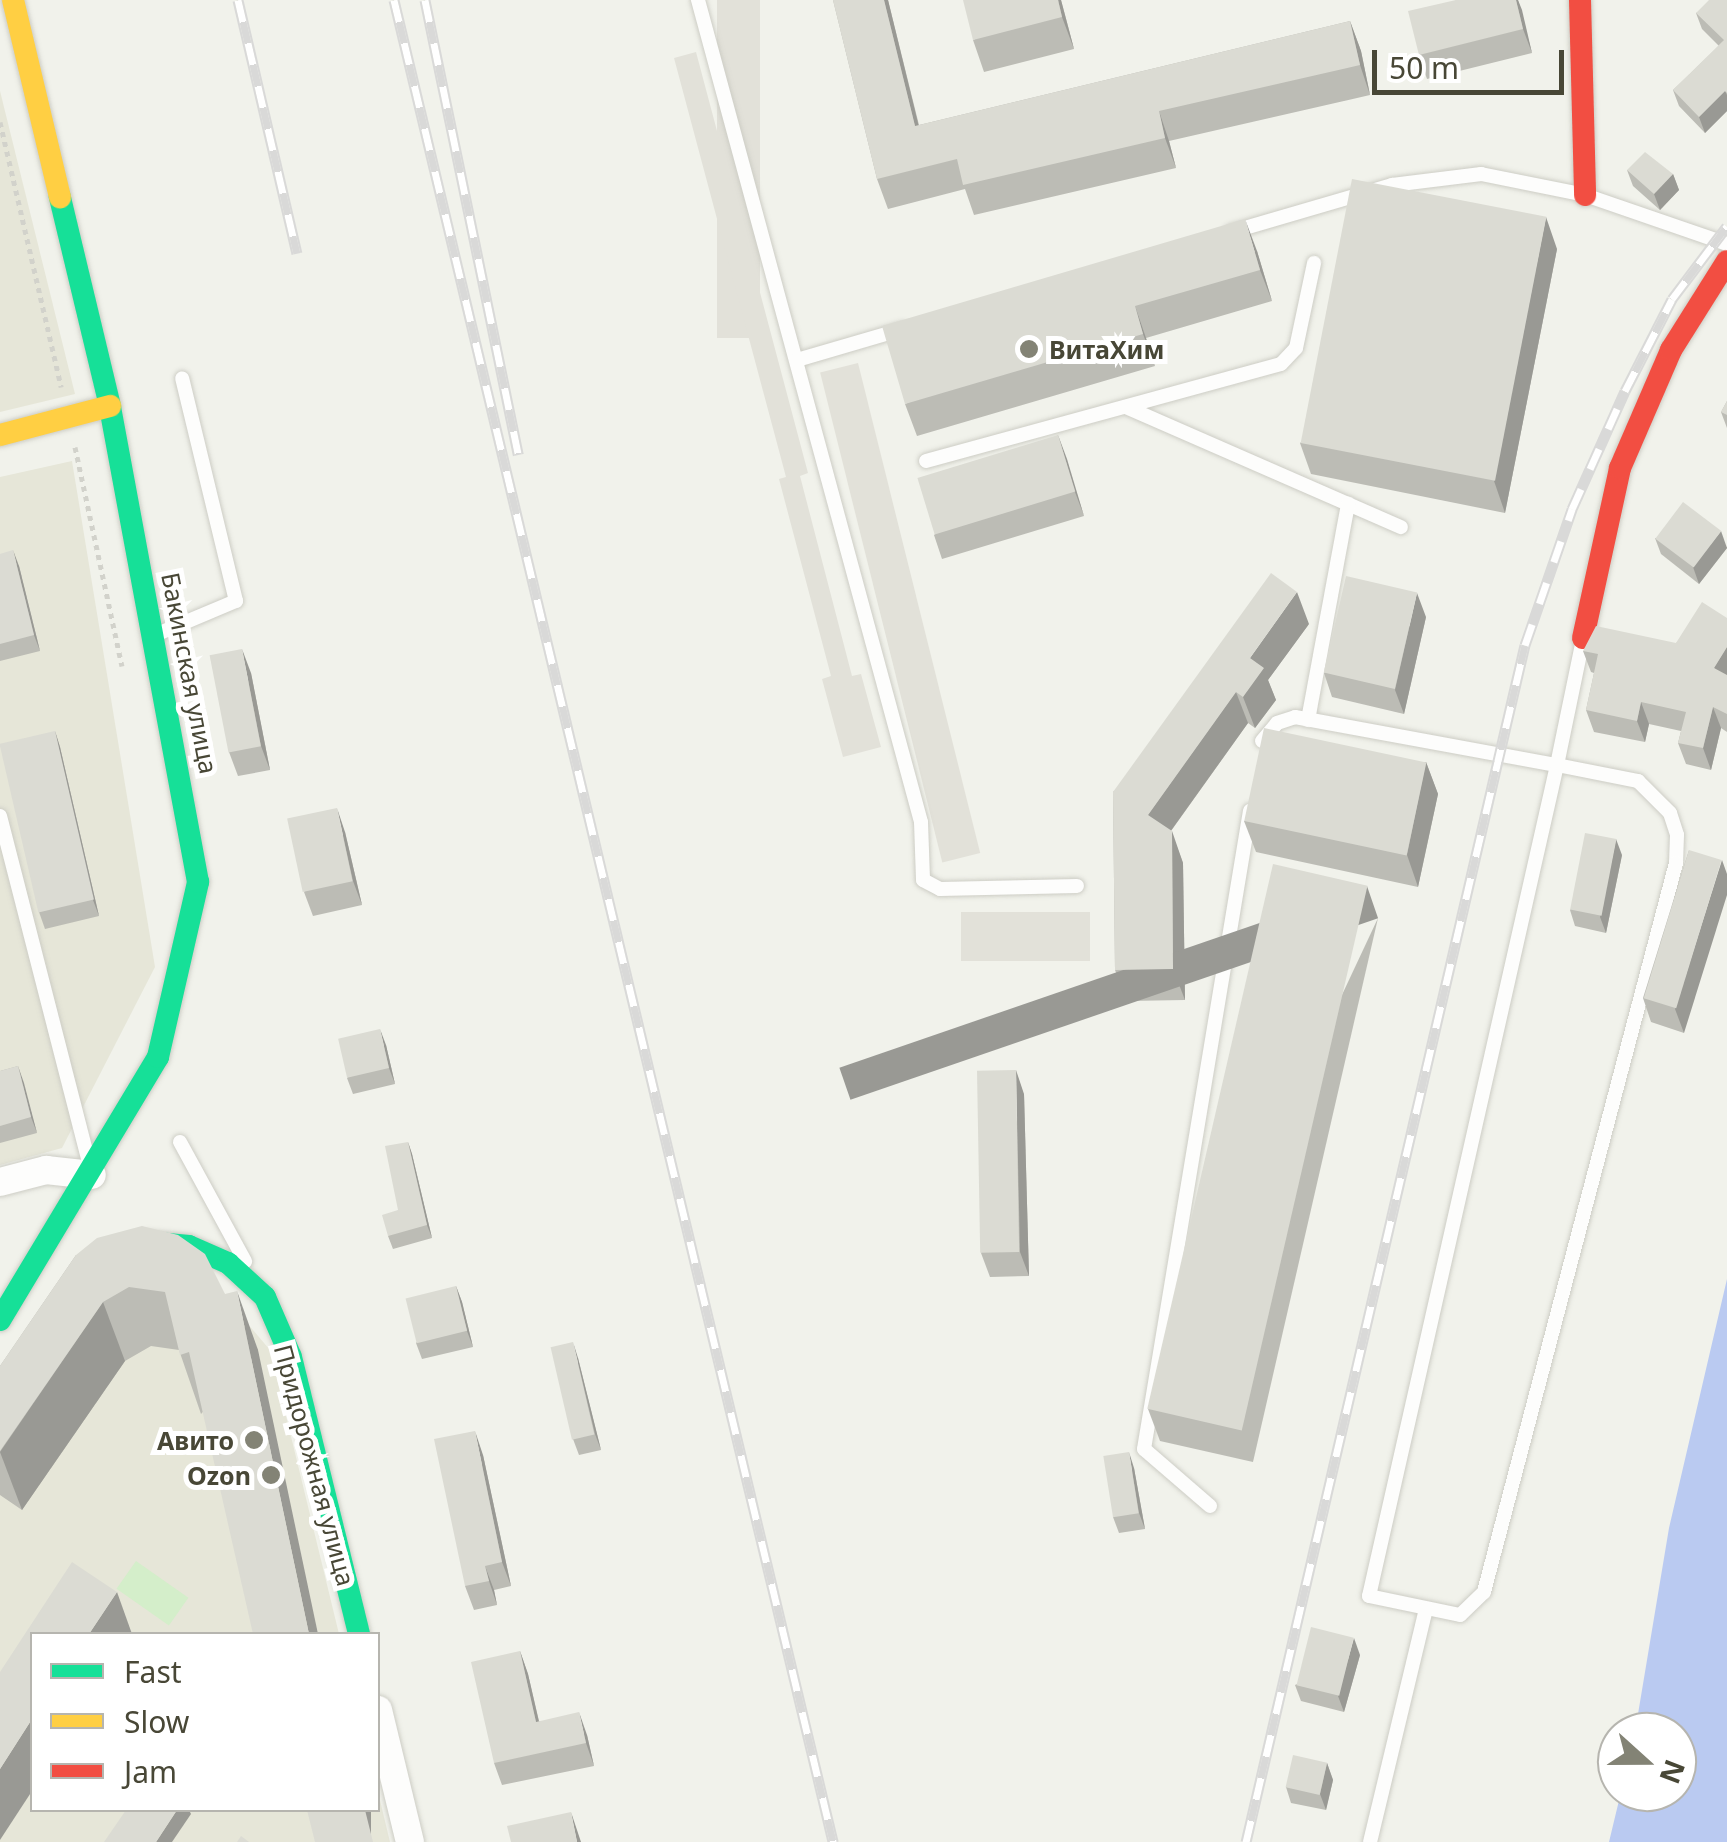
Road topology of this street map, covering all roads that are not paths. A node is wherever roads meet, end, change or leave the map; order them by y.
1 (13, 0) edge
2 (698, 0) edge
3 (1580, 0) edge
4 (1585, 194) junction
5 (1206, 240) edge
6 (1727, 244) edge
7 (1727, 261) edge
8 (1314, 263) dead end
9 (927, 322) edge
10 (797, 360) junction
11 (182, 378) dead end
12 (110, 406) junction
13 (1125, 407) junction
14 (0, 435) edge
15 (926, 461) dead end
16 (1348, 504) junction
17 (1401, 526) dead end
18 (155, 635) junction
19 (1583, 638) joint
20 (1308, 720) junction
21 (1259, 759) edge
22 (1557, 765) junction
23 (1252, 798) edge
24 (0, 816) edge
25 (1077, 886) dead end
26 (180, 1142) dead end
27 (92, 1174) junction
28 (0, 1182) edge
29 (120, 1244) edge
30 (265, 1297) junction
31 (0, 1320) edge
32 (1210, 1506) dead end
33 (1426, 1609) junction
34 (359, 1632) edge
35 (380, 1718) edge
36 (410, 1842) edge
37 (1370, 1842) edge

1 - 12 main road, Бакинская улица
2 - 10 lane
3 - 4 main road
4 - 5 lane
4 - 6 lane
7 - 19 main road
8 - 13 lane
9 - 10 lane
10 - 25 lane
11 - 18 lane
12 - 14 main road
12 - 18 main road, Бакинская улица
13 - 15 lane
13 - 16 lane
16 - 17 lane
16 - 20 lane
18 - 27 main road, Бакинская улица
19 - 22 lane
20 - 21 lane
20 - 22 lane
22 - 33 lane
22 - 33 lane
23 - 32 lane
24 - 27 lane
26 - 30 lane
27 - 28 street
27 - 31 main road, Бакинская улица
29 - 30 main road, Придорожная улица
30 - 34 main road, Придорожная улица
33 - 37 lane
35 - 36 street

